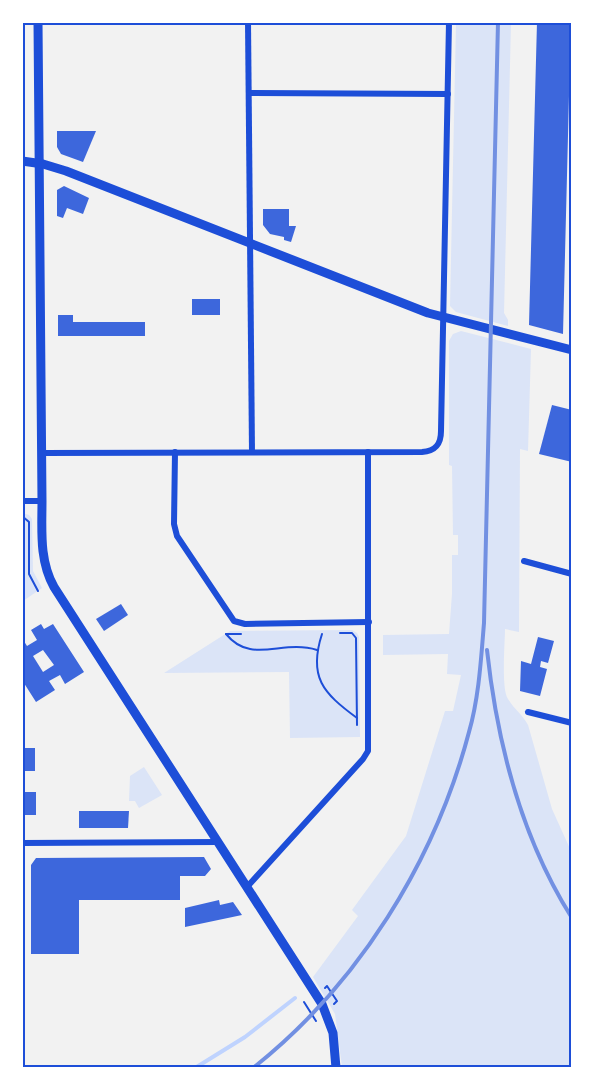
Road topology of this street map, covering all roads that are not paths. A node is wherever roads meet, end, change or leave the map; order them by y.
1 (38, 22) edge
2 (248, 22) edge
3 (449, 22) edge
4 (249, 93) junction
5 (448, 94) junction
6 (22, 161) edge
7 (39, 163) junction
8 (250, 243) junction
9 (444, 318) junction
10 (572, 350) edge
11 (175, 452) junction
12 (252, 452) junction
13 (368, 452) junction
14 (42, 453) junction
15 (22, 501) edge
16 (42, 501) junction
17 (524, 561) dead end
18 (572, 574) edge
19 (369, 622) junction
20 (528, 712) dead end
21 (572, 723) edge
22 (218, 842) junction
23 (22, 843) edge
24 (247, 887) junction
25 (336, 1068) edge

1 - 7 main road
2 - 4 street
3 - 5 street
4 - 5 street
4 - 8 street
5 - 9 street
6 - 7 main road
7 - 8 main road
7 - 14 main road
8 - 9 main road
8 - 12 street
9 - 10 main road
9 - 13 street
11 - 12 street
11 - 14 street
11 - 19 street
12 - 13 street
13 - 19 street
14 - 16 main road
15 - 16 street
16 - 22 main road
17 - 18 street
19 - 24 street
20 - 21 street
22 - 23 street
22 - 24 main road
24 - 25 main road

